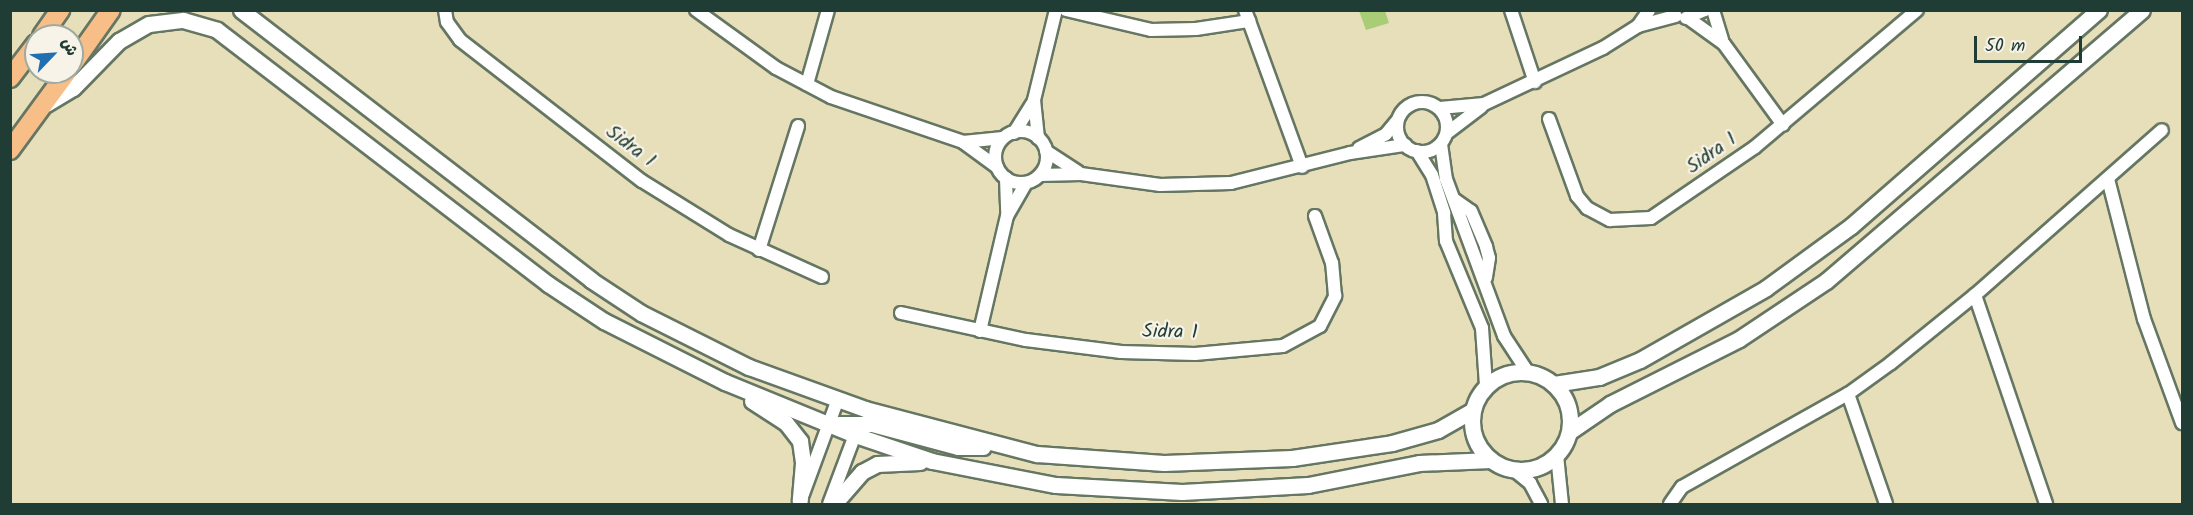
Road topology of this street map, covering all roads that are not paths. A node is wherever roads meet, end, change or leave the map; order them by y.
1 (60, 10) edge
2 (111, 10) edge
3 (241, 10) edge
4 (445, 10) edge
5 (696, 10) edge
6 (828, 10) edge
7 (1056, 10) edge
8 (1066, 10) edge
9 (1511, 10) edge
10 (1649, 10) edge
11 (1705, 10) edge
12 (1713, 10) edge
13 (1917, 10) edge
14 (2099, 10) edge
15 (2142, 10) edge
16 (1677, 15) edge
17 (1247, 16) edge
18 (50, 24) edge
19 (1638, 26) junction
20 (1724, 44) junction
21 (84, 48) edge
22 (24, 60) edge
23 (10, 78) edge
24 (1535, 82) junction
25 (59, 84) edge
26 (807, 84) junction
27 (1034, 100) junction
28 (1484, 104) junction
29 (44, 105) junction
30 (1440, 108) junction
31 (1549, 119) dead end
32 (1397, 121) junction
33 (1783, 125) junction
34 (798, 126) dead end
35 (2162, 130) dead end
36 (1008, 136) junction
37 (1038, 138) junction
38 (1444, 138) junction
39 (963, 142) junction
40 (1405, 145) junction
41 (10, 150) edge
42 (1046, 151) junction
43 (1417, 151) junction
44 (1350, 153) junction
45 (997, 167) junction
46 (1302, 167) junction
47 (1081, 174) junction
48 (1040, 175) junction
49 (1006, 178) junction
50 (2108, 179) junction
51 (1026, 183) junction
52 (1008, 216) junction
53 (1315, 216) dead end
54 (759, 250) junction
55 (822, 277) dead end
56 (1975, 295) junction
57 (901, 313) dead end
58 (980, 331) junction
59 (1527, 372) junction
60 (725, 382) junction
61 (1554, 384) junction
62 (1486, 385) junction
63 (1848, 394) junction
64 (838, 399) junction
65 (1473, 410) junction
66 (860, 422) junction
67 (2182, 423) edge
68 (829, 425) junction
69 (1569, 432) junction
70 (1557, 455) junction
71 (1491, 460) junction
72 (932, 461) junction
73 (1514, 470) junction
74 (799, 503) edge
75 (829, 504) edge
76 (834, 504) edge
77 (1541, 504) edge
78 (1562, 504) edge
79 (1670, 504) edge
80 (1886, 504) edge
81 (2046, 504) edge

1 - 18 main road
2 - 21 main road
3 - 64 street
4 - 54 street, Sidra 1
5 - 26 street
6 - 26 street
7 - 27 street
8 - 17 street
9 - 24 street
10 - 19 street
11 - 16 street
12 - 20 street
13 - 33 street, Sidra 1
14 - 61 street
15 - 69 street
16 - 19 street
16 - 20 street
17 - 46 street
19 - 24 street
20 - 33 street
22 - 23 main road
24 - 28 street
25 - 29 main road
26 - 39 street
27 - 36 street
27 - 37 street
28 - 30 street
28 - 38 street
29 - 41 main road
29 - 60 street
30 - 32 street
30 - 38 street
31 - 33 street, Sidra 1
32 - 40 street
32 - 44 street
34 - 54 street
35 - 50 street
36 - 37 street
36 - 39 street
36 - 45 street
37 - 42 street
38 - 43 street
38 - 59 street
39 - 45 street
40 - 43 street
40 - 44 street
42 - 47 street
42 - 48 street
43 - 62 street
44 - 46 street
45 - 49 street
46 - 47 street
47 - 48 street
48 - 51 street
49 - 51 street
49 - 52 street
50 - 56 street
50 - 67 street
51 - 52 street
52 - 58 street
53 - 58 street, Sidra 1
54 - 55 street, Sidra 1
56 - 63 street
56 - 81 street
57 - 58 street, Sidra 1
59 - 61 street
59 - 62 street
60 - 68 street
60 - 74 street
61 - 69 street
62 - 65 street
63 - 79 street
63 - 80 street
64 - 66 street
64 - 68 street
65 - 66 street
65 - 71 street
66 - 68 street
66 - 72 street
66 - 75 street
68 - 74 street
69 - 70 street
70 - 73 street
70 - 78 street
71 - 72 street
71 - 73 street
72 - 76 street
73 - 77 street

